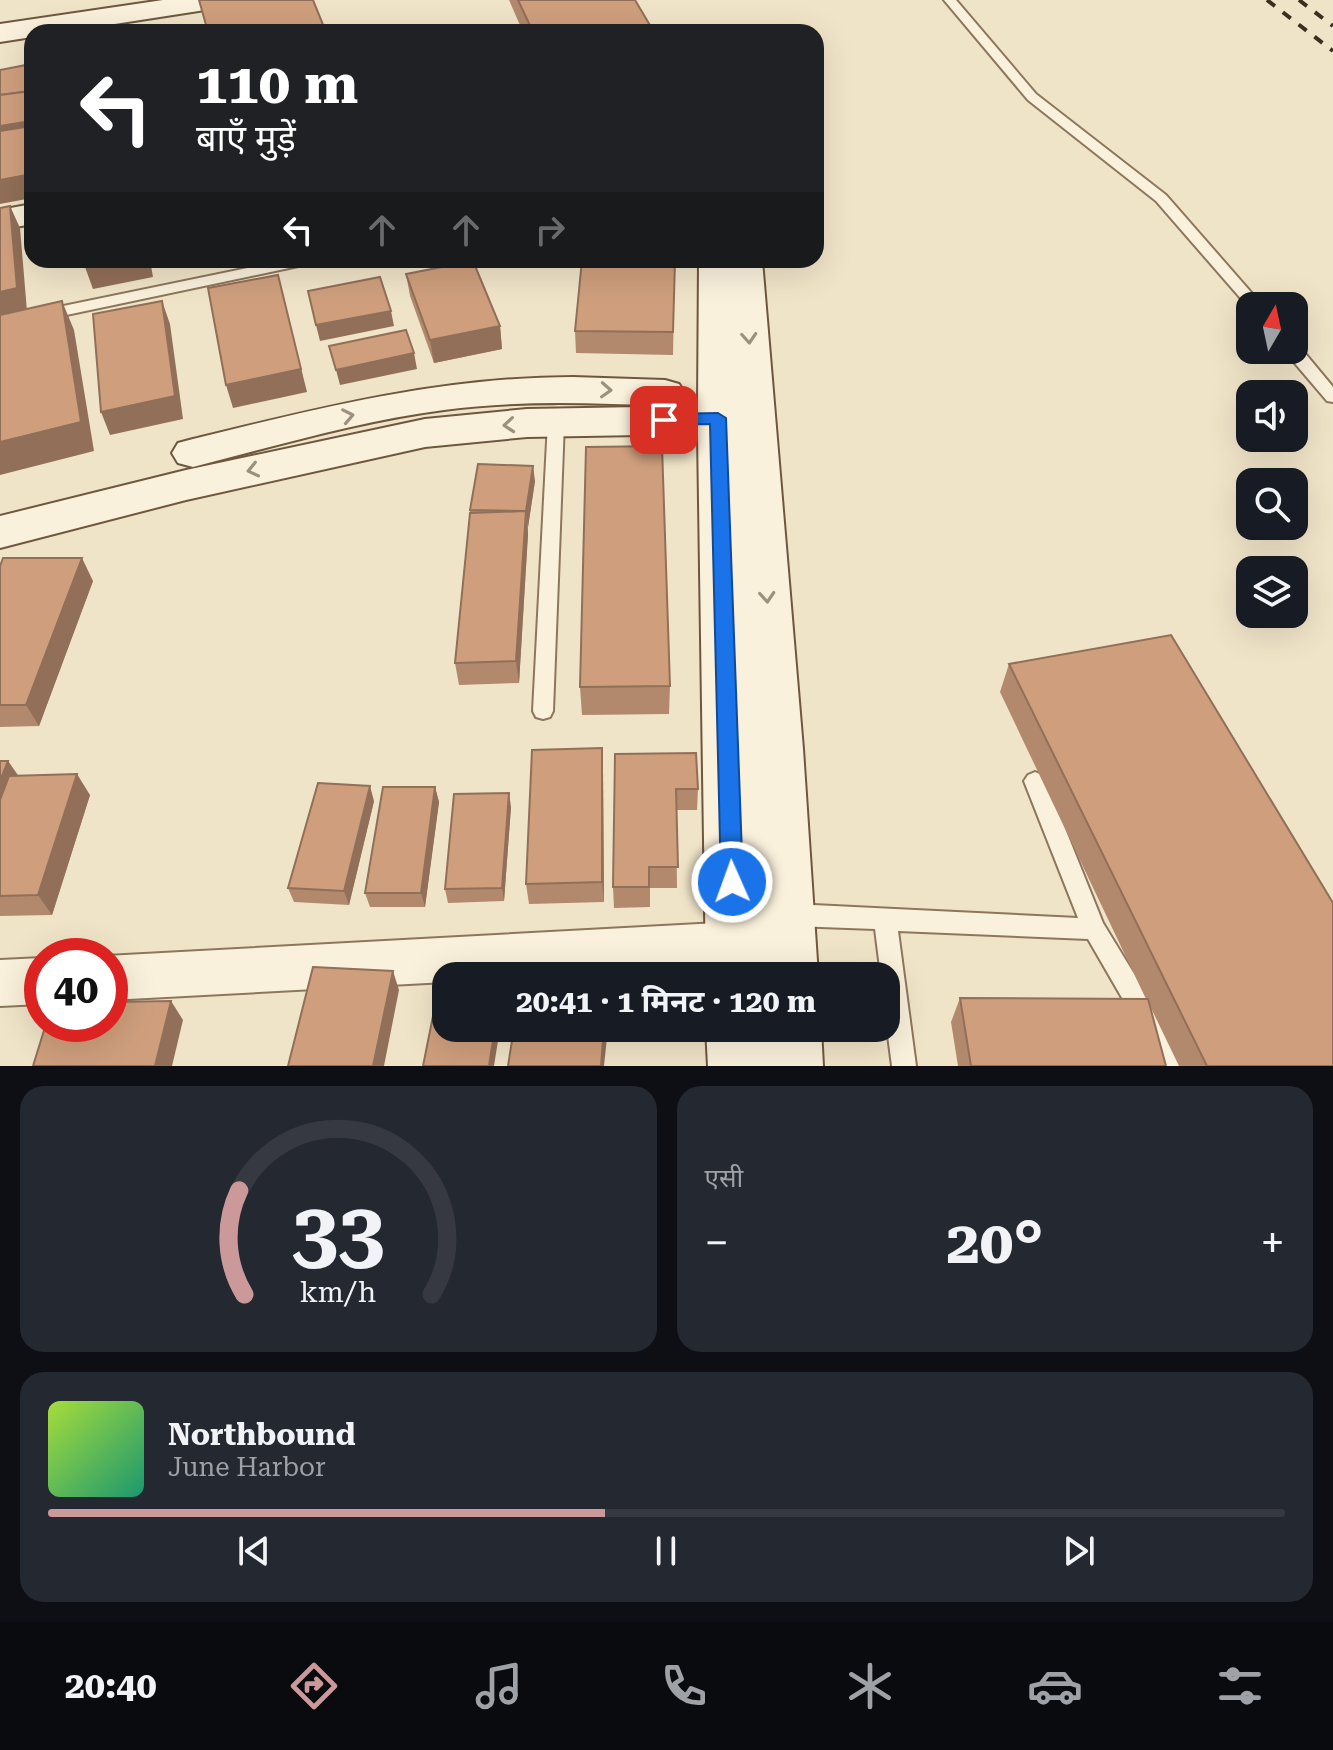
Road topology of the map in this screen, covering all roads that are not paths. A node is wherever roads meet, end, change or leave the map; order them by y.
1 (52, 0) edge
2 (218, 0) edge
3 (950, 0) edge
4 (0, 8) edge
5 (59, 24) edge
6 (24, 29) edge
7 (0, 33) edge
8 (24, 216) edge
9 (0, 220) edge
10 (270, 268) edge
11 (718, 268) edge
12 (744, 268) edge
13 (1243, 292) edge
14 (0, 324) edge
15 (1305, 364) edge
16 (1333, 397) edge
17 (736, 407) junction
18 (556, 422) junction
19 (0, 501) edge
20 (0, 532) edge
21 (543, 711) dead end
22 (1035, 781) dead end
23 (885, 919) junction
24 (1094, 929) junction
25 (787, 944) edge
26 (734, 960) edge
27 (128, 977) edge
28 (24, 982) edge
29 (0, 983) edge
30 (737, 1042) edge
31 (792, 1042) edge
32 (738, 1066) edge
33 (793, 1066) edge
34 (904, 1066) edge
35 (1168, 1066) edge

1 - 4 street
2 - 5 street
3 - 13 lane
6 - 7 street
8 - 9 street
10 - 14 lane
11 - 17 street
12 -> 17 street
15 - 16 lane
17 - 18 street
19 -> 17 street
17 -> 25 street
17 - 26 street
18 -> 20 street
18 - 21 lane
22 - 24 lane
23 - 24 lane
23 - 25 lane
23 - 34 lane
24 - 35 lane
25 - 26 street
26 - 27 street
28 - 29 street
30 - 32 street
31 - 33 street

